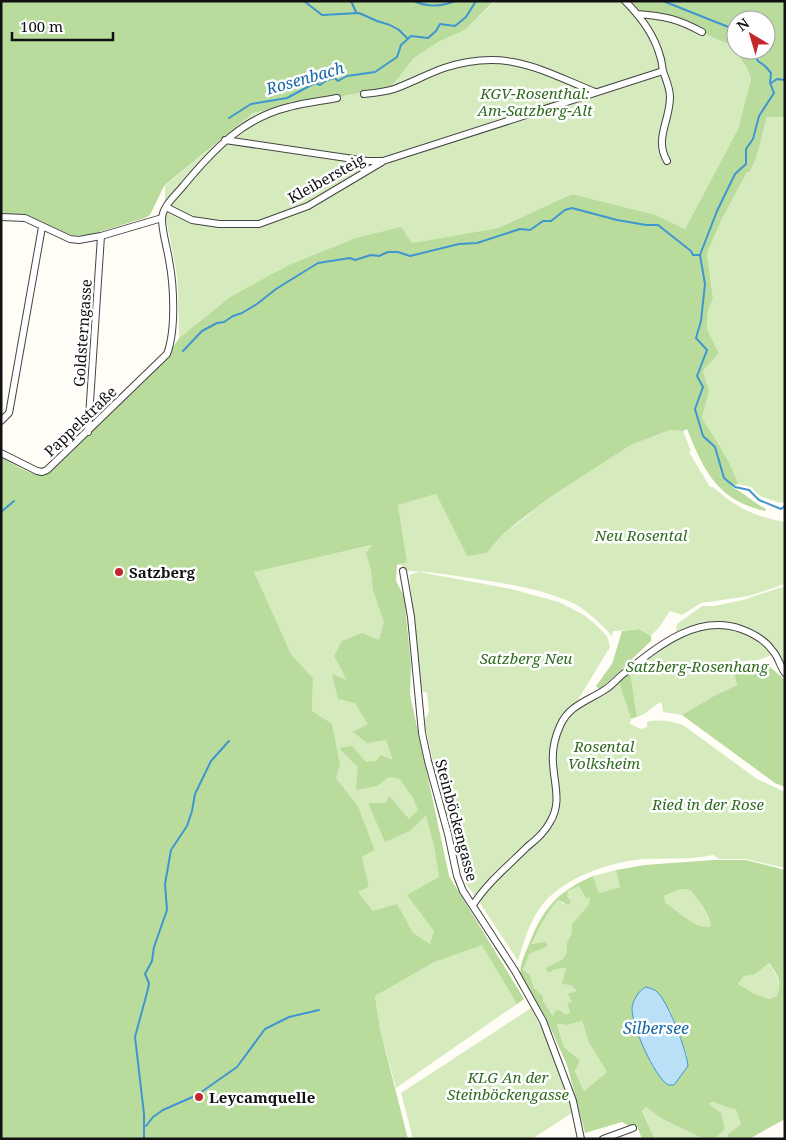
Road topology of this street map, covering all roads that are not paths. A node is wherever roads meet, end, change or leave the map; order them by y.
1 (625, 1) edge
2 (637, 14) junction
3 (702, 32) dead end
4 (663, 71) junction
5 (595, 92) junction
6 (364, 94) dead end
7 (337, 98) dead end
8 (225, 140) junction
9 (383, 161) junction
10 (667, 161) dead end
11 (166, 207) junction
12 (1, 217) edge
13 (162, 218) junction
14 (42, 227) junction
15 (101, 236) junction
16 (1, 421) edge
17 (88, 432) junction
18 (1, 453) edge
19 (403, 571) dead end
20 (785, 673) edge
21 (473, 905) junction
22 (633, 1128) dead end
23 (581, 1139) edge
24 (602, 1139) edge

1 - 2 street
2 - 3 street
2 - 4 street
4 - 5 street
4 - 10 street
5 - 6 street
5 - 9 street
7 - 8 street
8 - 9 street
8 - 11 street
9 - 11 street, Kleibersteig
11 - 13 street
12 - 14 street
13 - 15 street
13 - 17 street, Pappelstraße
14 - 15 street
14 - 16 street
15 - 17 street, Goldsterngasse
17 - 18 street, Pappelstraße
19 - 21 street, Steinböckengasse
20 - 21 street
21 - 23 street, Steinböckengasse
22 - 24 street

